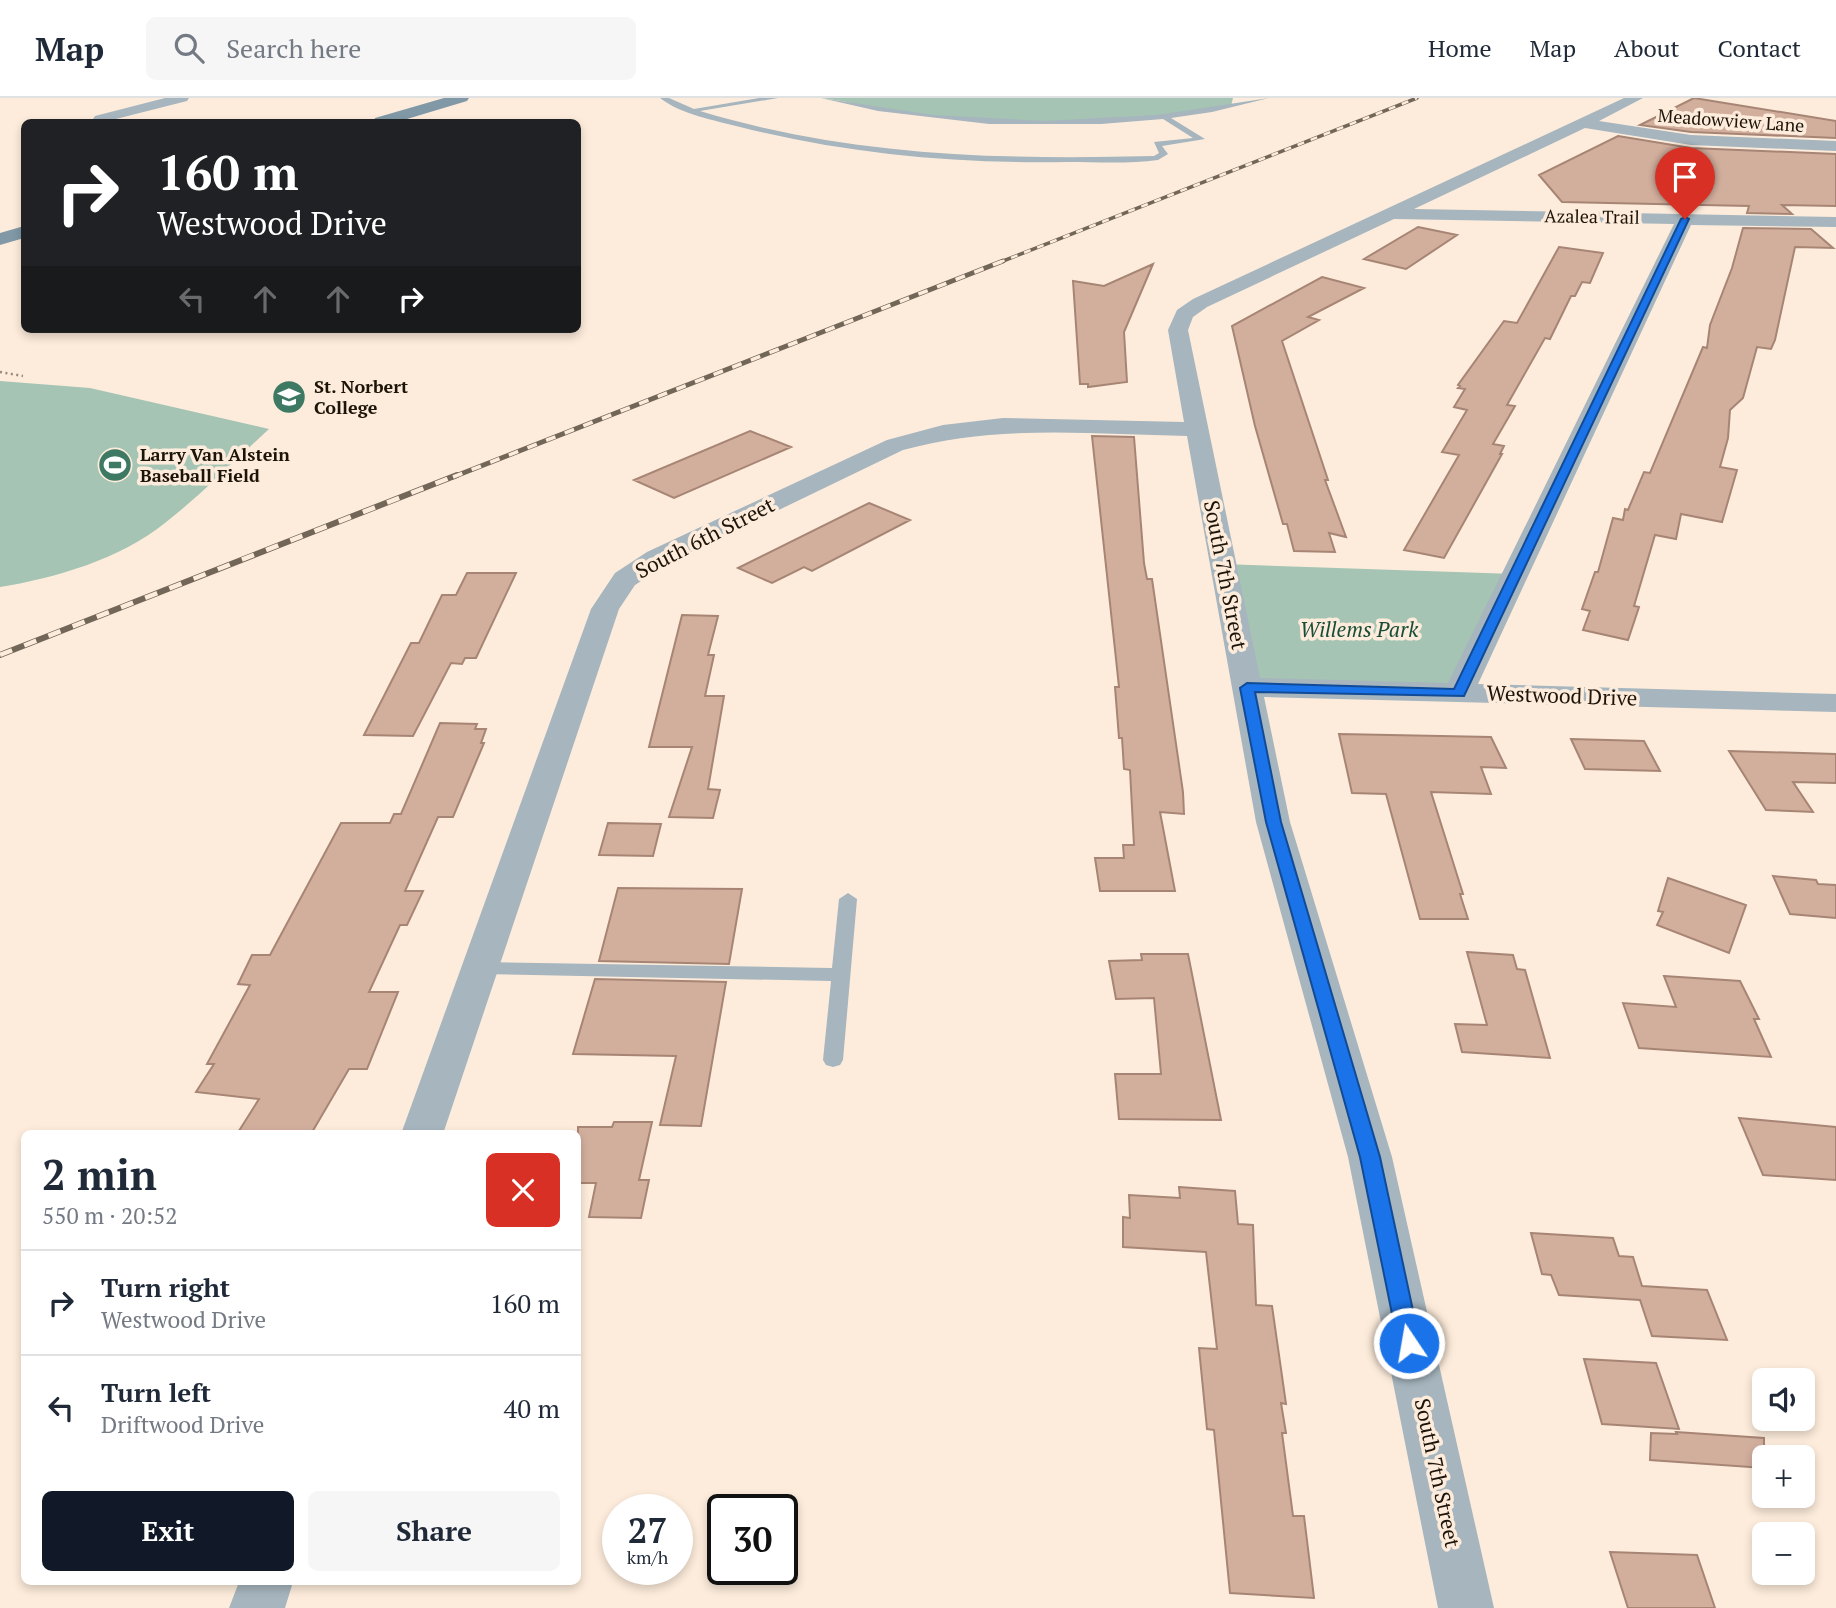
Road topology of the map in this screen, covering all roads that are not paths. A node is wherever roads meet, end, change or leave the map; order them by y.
1 (182, 98) edge
2 (461, 98) edge
3 (664, 98) edge
4 (688, 98) edge
5 (774, 98) edge
6 (825, 98) edge
7 (1265, 98) edge
8 (1636, 98) edge
9 (711, 107) junction
10 (691, 110) junction
11 (1165, 117) junction
12 (104, 119) edge
13 (391, 119) edge
14 (1582, 123) junction
15 (1836, 146) edge
16 (1389, 214) junction
17 (1685, 219) junction
18 (1836, 222) edge
19 (1196, 429) junction
20 (1247, 688) junction
21 (1459, 693) junction
22 (1836, 703) edge
23 (848, 899) dead end
24 (480, 968) junction
25 (840, 975) junction
26 (832, 1060) dead end
27 (423, 1130) edge
28 (265, 1585) edge
29 (257, 1608) edge
30 (1466, 1608) edge

1 - 12 street
2 - 13 main road
3 - 10 lane
4 - 9 lane
5 - 9 lane
6 - 11 lane
7 - 11 lane
8 - 14 street, South 7th Street
9 - 10 lane
10 - 11 lane
14 - 15 street, Meadowview Lane
14 - 16 street, South 7th Street
16 - 17 street, Azalea Trail
16 - 19 street, South 7th Street
17 - 18 street, Azalea Trail
17 - 21 street
19 - 20 street, South 7th Street
19 - 24 street, South 6th Street
20 - 21 street, Westwood Drive
20 - 30 street, South 7th Street
21 - 22 street, Westwood Drive
23 - 25 lane
24 - 25 lane
24 - 27 street, South 6th Street
25 - 26 lane
28 - 29 street

